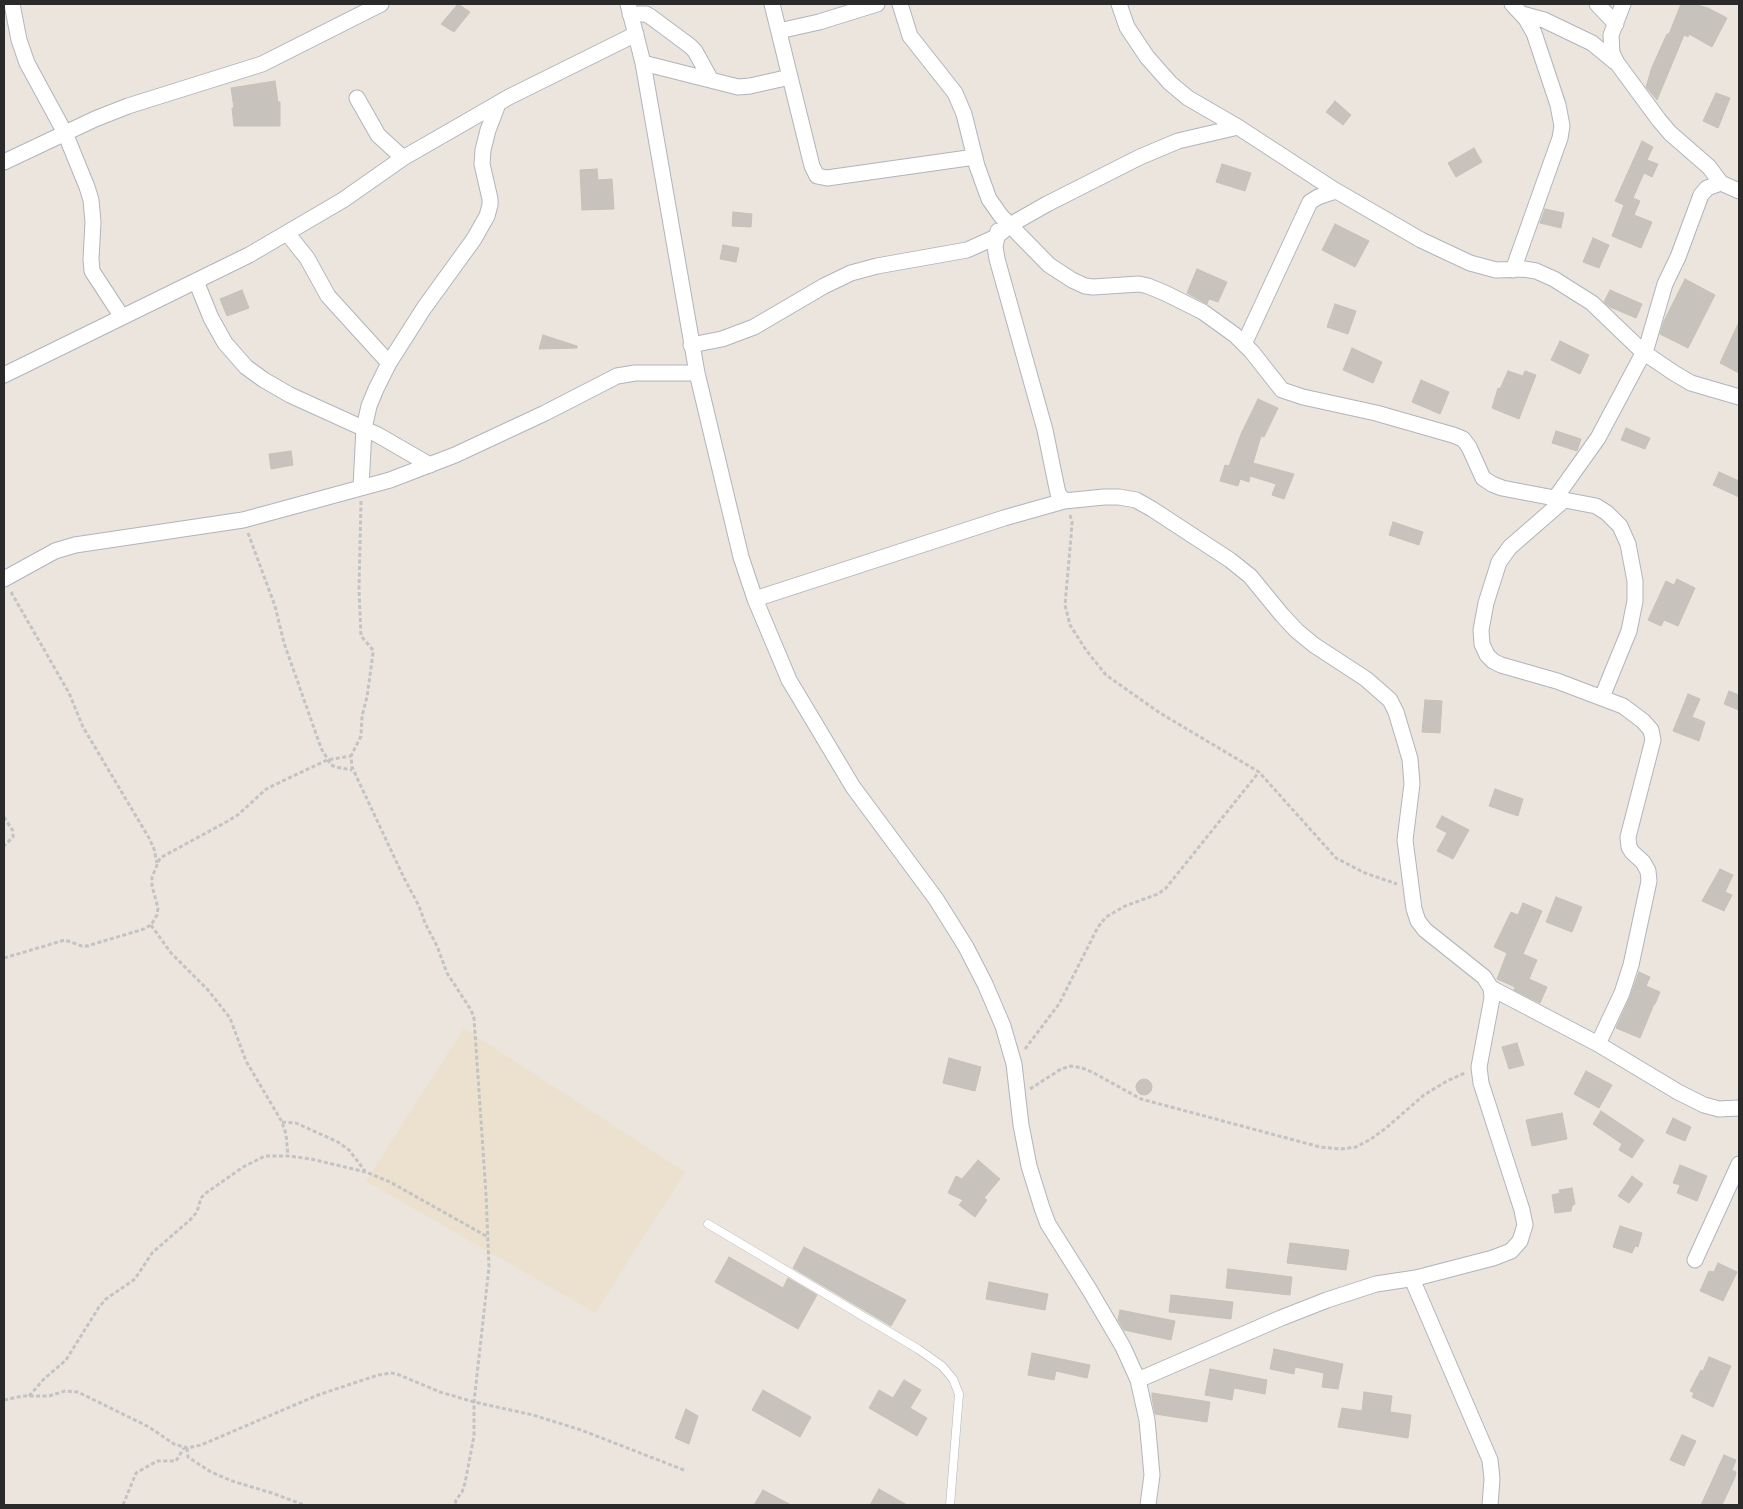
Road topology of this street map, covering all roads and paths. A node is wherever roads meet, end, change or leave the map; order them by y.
1 (12, 4) edge
2 (381, 4) edge
3 (772, 4) edge
4 (877, 4) edge
5 (900, 4) edge
6 (1119, 4) edge
7 (1597, 4) edge
8 (1623, 4) edge
9 (629, 9) edge
10 (1517, 9) edge
11 (1616, 24) junction
12 (779, 31) junction
13 (636, 34) junction
14 (643, 63) junction
15 (1617, 63) junction
16 (790, 77) junction
17 (711, 80) junction
18 (357, 98) dead end
19 (498, 104) junction
20 (1238, 127) junction
21 (65, 133) junction
22 (975, 157) junction
23 (403, 158) junction
24 (4, 162) edge
25 (1721, 183) junction
26 (1739, 190) edge
27 (1336, 191) junction
28 (1006, 220) junction
29 (287, 233) junction
30 (996, 237) junction
31 (1513, 270) junction
32 (196, 281) junction
33 (122, 317) junction
34 (1244, 344) junction
35 (691, 345) junction
36 (1643, 352) junction
37 (389, 363) junction
38 (697, 374) junction
39 (4, 375) edge
40 (1739, 397) edge
41 (364, 428) junction
42 (430, 465) junction
43 (361, 488) junction
44 (1560, 498) junction
45 (1064, 501) junction
46 (243, 520) junction
47 (4, 579) edge
48 (756, 598) junction
49 (1602, 697) junction
50 (351, 756) junction
51 (327, 760) junction
52 (353, 770) junction
53 (1259, 772) junction
54 (4, 817) edge
55 (4, 846) edge
56 (157, 863) junction
57 (1411, 889) junction
58 (151, 925) junction
59 (4, 958) edge
60 (1491, 988) junction
61 (1598, 1044) junction
62 (1014, 1064) junction
63 (1480, 1067) junction
64 (1018, 1096) junction
65 (1739, 1108) edge
66 (282, 1122) junction
67 (288, 1156) junction
68 (1739, 1164) edge
69 (366, 1172) junction
70 (708, 1224) dead end
71 (488, 1238) junction
72 (1695, 1260) dead end
73 (1412, 1279) junction
74 (1138, 1380) junction
75 (29, 1396) junction
76 (4, 1400) edge
77 (474, 1402) junction
78 (185, 1448) junction
79 (684, 1470) dead end
80 (123, 1505) edge
81 (304, 1505) edge
82 (455, 1505) edge
83 (950, 1505) edge
84 (1148, 1505) edge
85 (1490, 1505) edge

1 - 21 street
2 - 21 street
3 - 12 street
4 - 12 street
5 - 22 street
6 - 20 street
7 - 11 street
8 - 11 street
9 - 13 street
9 - 17 street
10 - 15 street
10 - 31 street
11 - 15 street
12 - 16 street
13 - 14 street
13 - 19 street
14 - 17 street
14 - 35 street
15 - 25 street
16 - 17 street
16 - 22 street
18 - 23 street
19 - 23 street
19 - 37 street
20 - 27 street
20 - 28 street
21 - 24 street
21 - 33 street
22 - 28 street
23 - 29 street
25 - 26 street
25 - 36 street
27 - 31 street
27 - 34 street
28 - 30 street
28 - 34 street
29 - 32 street
29 - 37 street
30 - 35 street
30 - 45 street
31 - 36 street
32 - 33 street
32 - 41 street
33 - 39 street
34 - 44 street
35 - 38 street
36 - 40 street
36 - 44 street
37 - 41 street
38 - 42 street
38 - 48 street
41 - 42 street
41 - 43 street
42 - 43 street
43 - 46 street
43 - 50 path
44 - 49 street
44 - 49 street
45 - 48 street
45 - 53 path
45 - 57 street
46 - 47 street
46 - 51 path
47 - 56 path
48 - 62 street
49 - 61 street
50 - 51 path
50 - 52 path
51 - 52 path
51 - 56 path
52 - 71 path
53 - 57 path
53 - 62 path
54 - 55 path
56 - 58 path
57 - 60 street
58 - 59 path
58 - 66 path
60 - 61 street
60 - 63 street
61 - 65 street
62 - 64 street
63 - 64 path
63 - 73 street
64 - 74 street
66 - 67 path
66 - 69 path
67 - 69 path
67 - 75 path
68 - 72 street
69 - 71 path
70 - 83 lane
71 - 77 path
73 - 74 street
73 - 85 street
74 - 84 street
75 - 76 path
75 - 78 path
77 - 78 path
77 - 79 path
77 - 82 path
78 - 80 path
78 - 81 path

